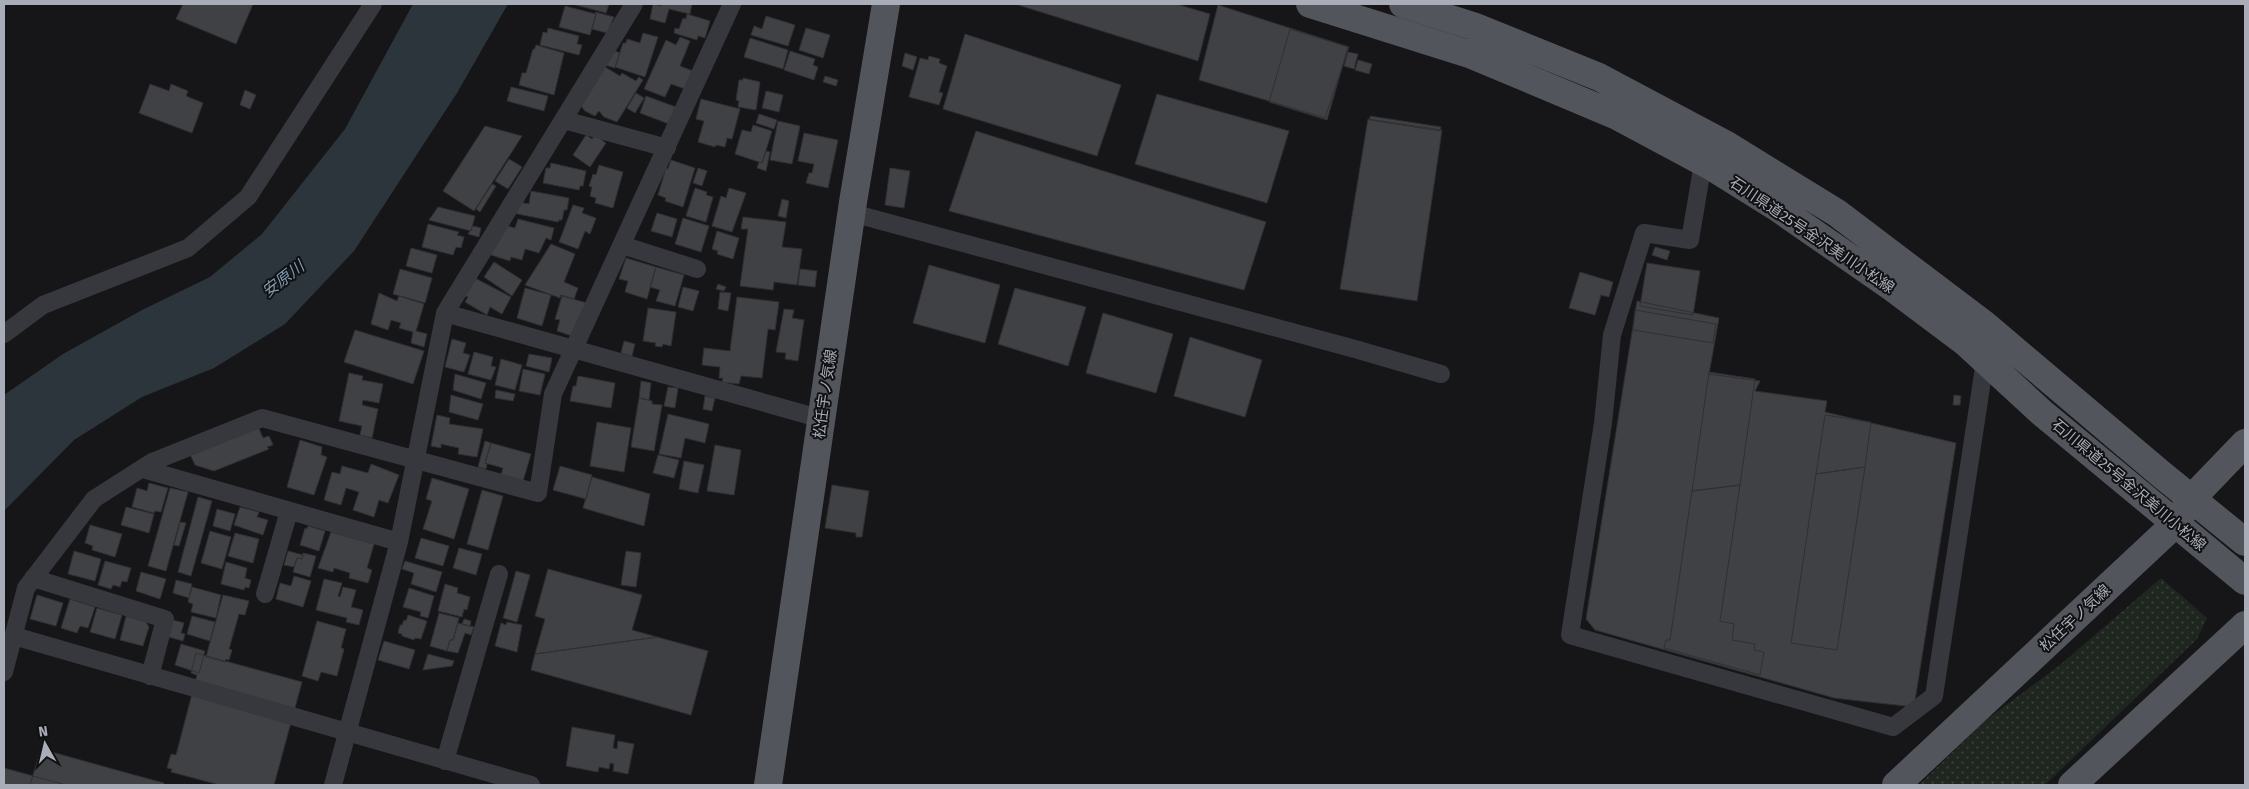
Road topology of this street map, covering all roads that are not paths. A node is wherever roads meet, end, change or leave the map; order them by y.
1 (373, 4) edge
2 (634, 4) edge
3 (732, 4) edge
4 (886, 4) edge
5 (1310, 4) edge
6 (1403, 4) edge
7 (564, 120) junction
8 (667, 148) junction
9 (1703, 163) junction
10 (852, 213) junction
11 (622, 245) junction
12 (697, 269) dead end
13 (445, 313) junction
14 (4, 334) edge
15 (573, 349) junction
16 (1985, 361) junction
17 (1441, 374) dead end
18 (822, 419) junction
19 (2245, 443) edge
20 (415, 460) junction
21 (142, 469) junction
22 (2192, 498) junction
23 (289, 511) junction
24 (2175, 524) junction
25 (399, 542) junction
26 (2245, 542) edge
27 (499, 574) dead end
28 (33, 578) junction
29 (2245, 582) edge
30 (265, 594) dead end
31 (2245, 625) edge
32 (14, 636) junction
33 (4, 672) edge
34 (150, 676) junction
35 (348, 734) junction
36 (445, 761) junction
37 (333, 785) edge
38 (531, 785) edge
39 (768, 785) edge
40 (1896, 785) edge
41 (2072, 785) edge

1 - 14 street
2 - 7 street
3 - 8 street
4 - 10 main road, 松任宇ノ気線
5 - 9 main road, 石川県道25号金沢美川小松線
6 - 22 main road, 石川県道25号金沢美川小松線
7 - 8 street
7 - 13 street
8 - 11 street
9 - 16 main road, 石川県道25号金沢美川小松線
9 - 16 street
10 - 17 street
10 - 18 main road, 松任宇ノ気線
11 - 12 street
11 - 15 street
13 - 15 street
13 - 20 street
15 - 18 street
15 - 20 street
16 - 24 main road, 石川県道25号金沢美川小松線
18 - 39 main road, 松任宇ノ気線
19 - 22 main road, 松任宇ノ気線
20 - 21 street
20 - 25 street
21 - 23 street
21 - 28 street
22 - 24 main road, 松任宇ノ気線
22 - 26 main road, 石川県道25号金沢美川小松線
23 - 25 street
23 - 30 street
24 - 29 main road, 石川県道25号金沢美川小松線
24 - 40 main road, 松任宇ノ気線
25 - 35 street
27 - 36 street
28 - 32 street
28 - 34 street
31 - 41 main road
32 - 33 street
32 - 34 street
34 - 35 street
35 - 36 street
35 - 37 street
36 - 38 street

